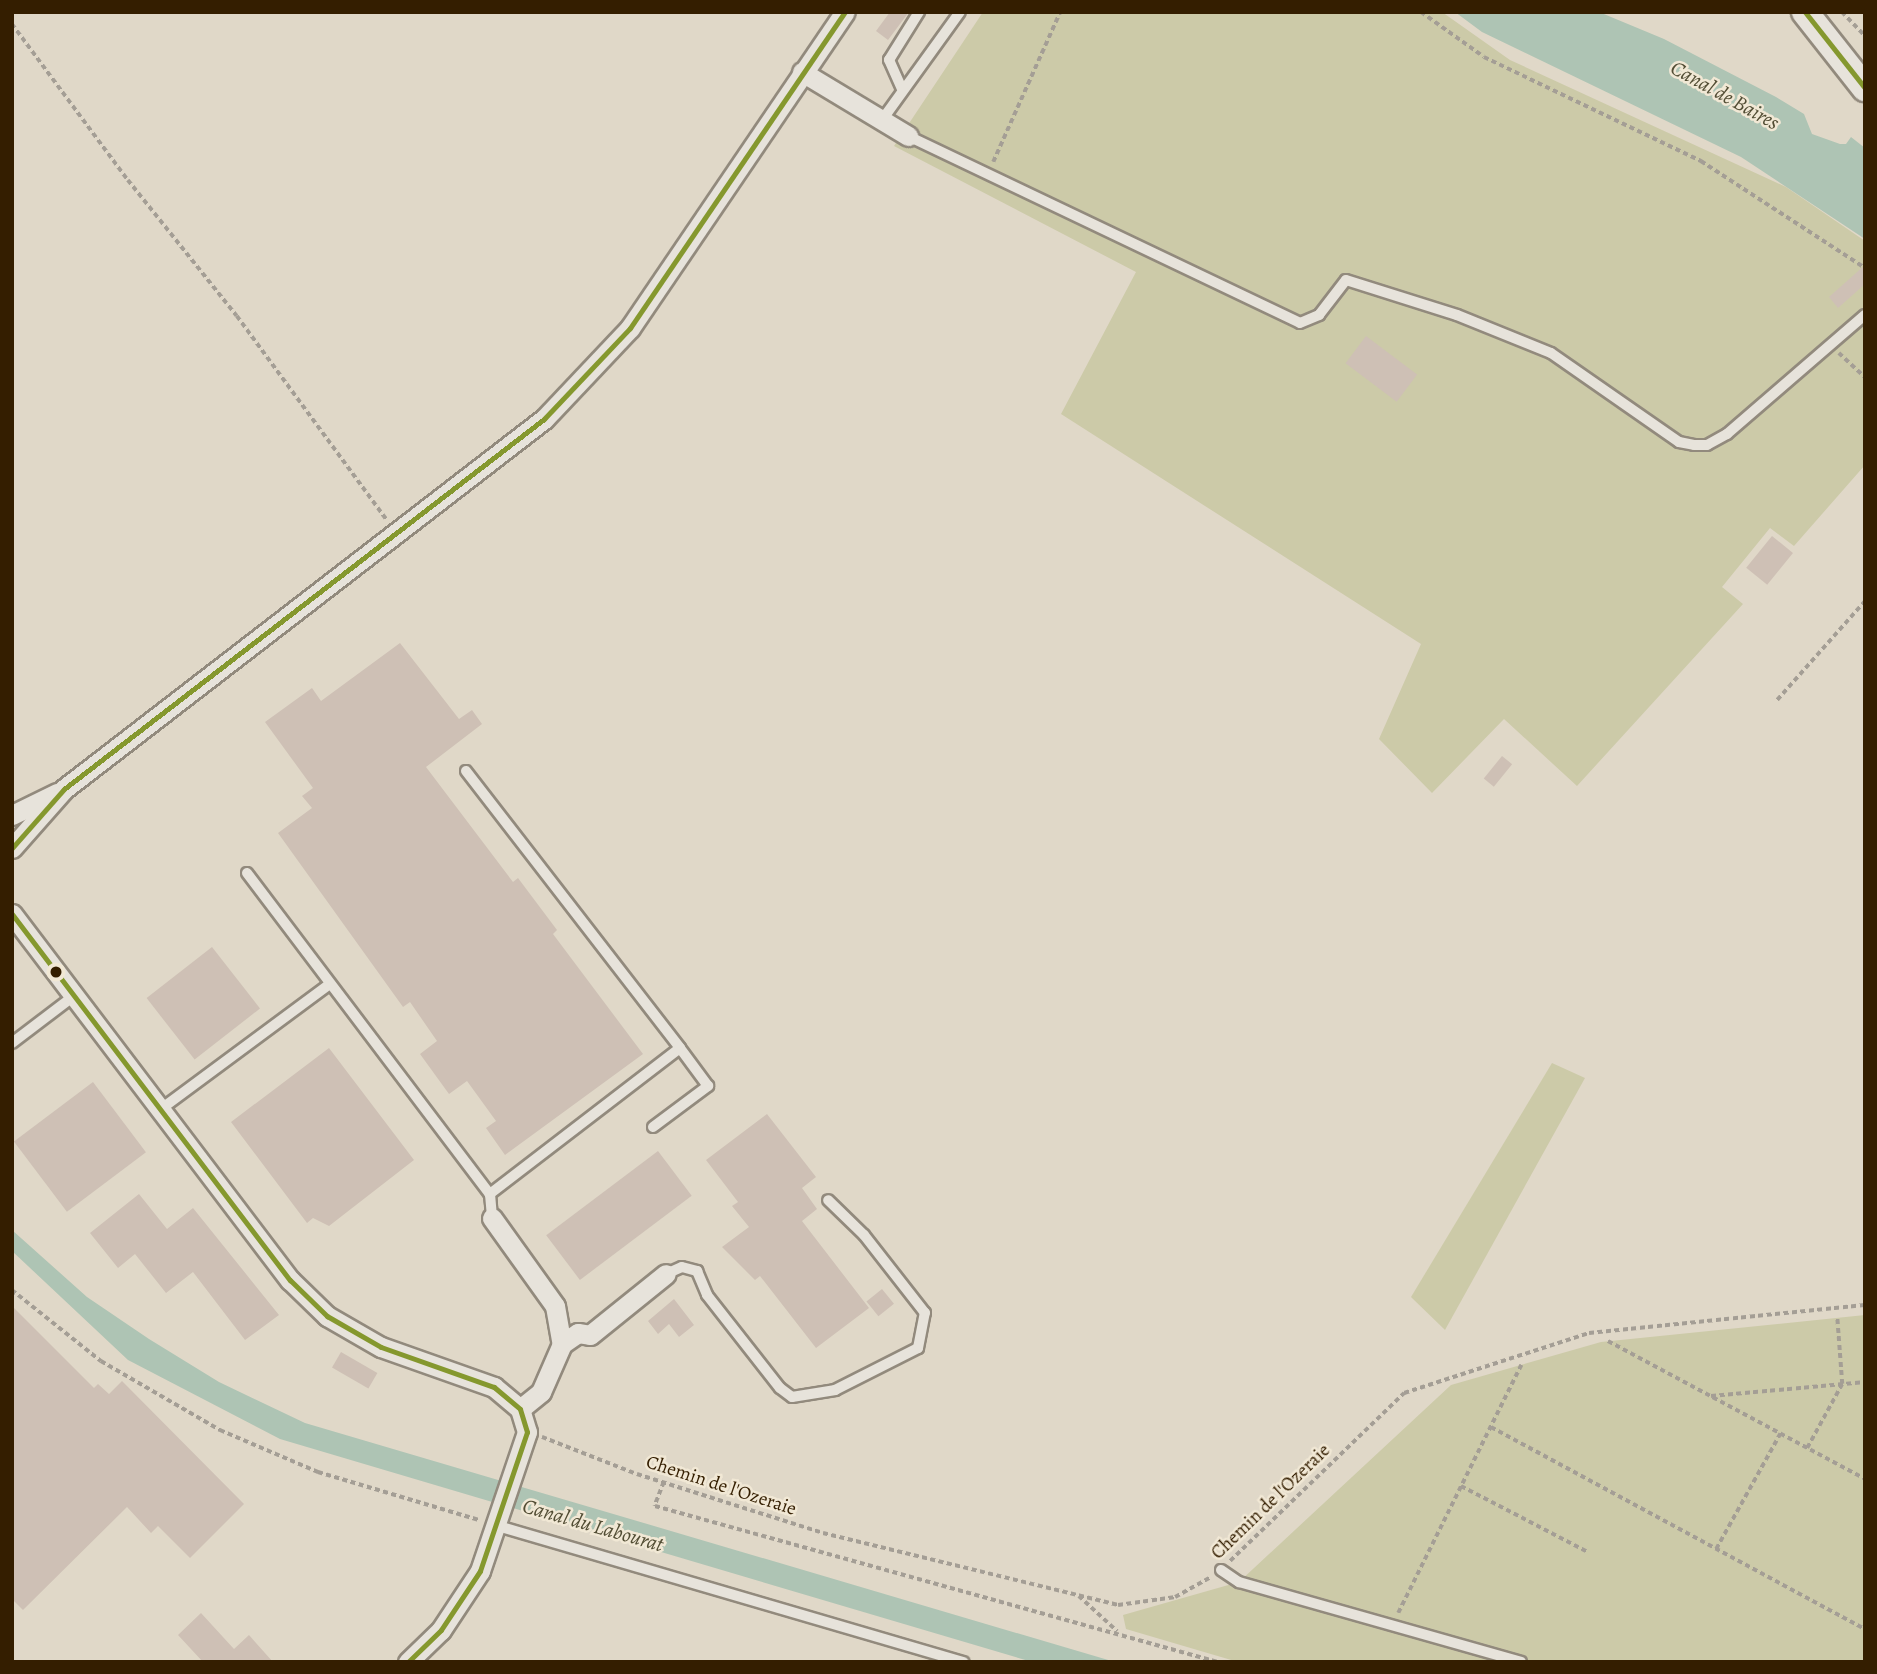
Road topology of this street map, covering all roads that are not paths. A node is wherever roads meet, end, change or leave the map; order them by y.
1 (845, 12) edge
2 (919, 12) edge
3 (960, 12) edge
4 (1805, 12) edge
5 (802, 72) junction
6 (1864, 85) edge
7 (902, 89) junction
8 (881, 120) junction
9 (908, 136) joint
10 (1865, 315) edge
11 (466, 771) dead end
12 (64, 789) junction
13 (12, 815) edge
14 (12, 848) edge
15 (247, 873) dead end
16 (12, 914) edge
17 (330, 984) junction
18 (74, 996) junction
19 (12, 1043) edge
20 (680, 1048) junction
21 (161, 1109) junction
22 (653, 1127) dead end
23 (490, 1194) junction
24 (828, 1200) dead end
25 (492, 1217) joint
26 (666, 1274) joint
27 (562, 1344) junction
28 (520, 1409) junction
29 (500, 1519) junction
30 (1221, 1570) road end
31 (408, 1662) edge
32 (964, 1662) edge
33 (1521, 1662) edge

1 - 5 street
2 - 7 lane
3 - 7 lane
4 - 6 main road
5 - 8 street
5 - 12 street
7 - 8 lane
8 - 9 street
9 - 10 lane
11 - 20 lane
12 - 13 street
12 - 14 street
15 - 17 lane
16 - 18 street
17 - 21 lane
17 - 23 lane
18 - 19 lane
18 - 21 street
20 - 22 lane
20 - 23 lane
21 - 28 street
23 - 25 lane
24 - 26 lane
25 - 27 street
26 - 27 street
27 - 28 street
28 - 29 street
29 - 31 street
29 - 32 lane
30 - 33 lane

